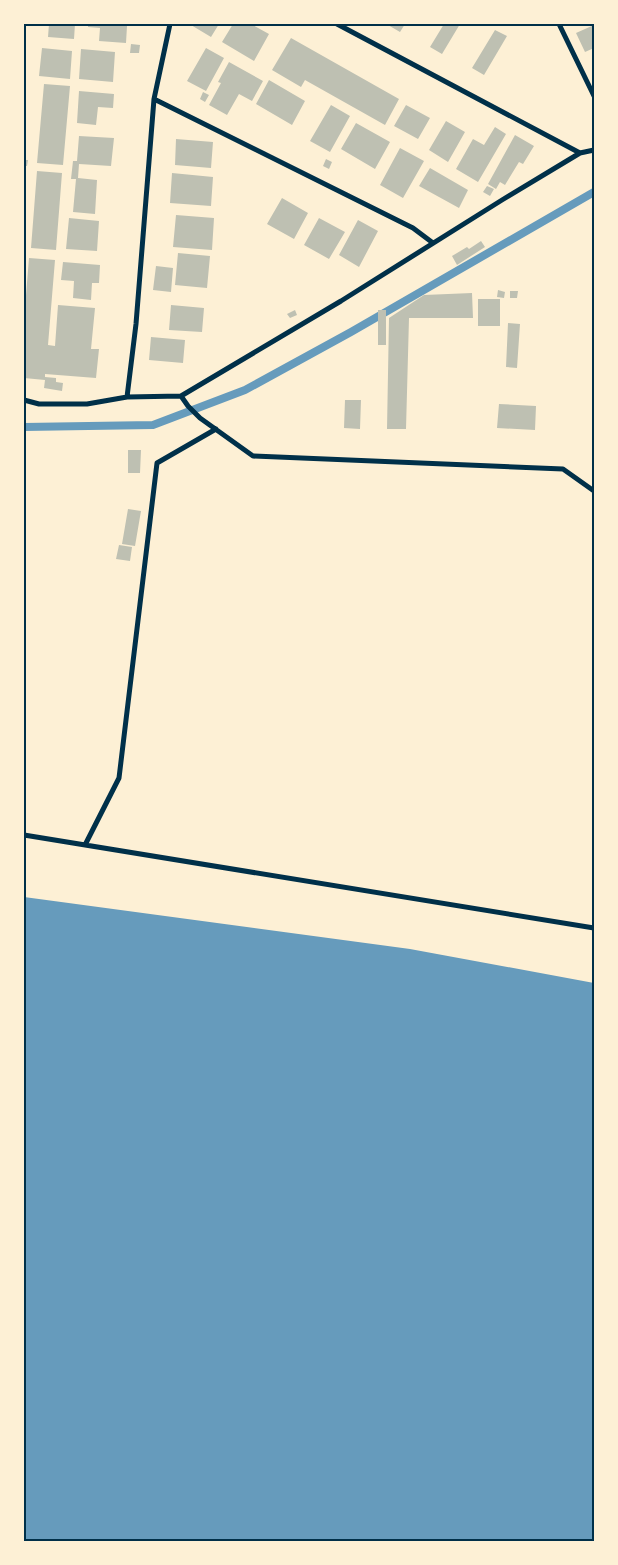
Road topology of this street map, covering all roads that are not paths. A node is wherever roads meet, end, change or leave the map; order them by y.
1 (170, 24) edge
2 (337, 24) edge
3 (559, 24) edge
4 (594, 96) edge
5 (154, 99) junction
6 (594, 150) edge
7 (580, 153) junction
8 (433, 243) junction
9 (181, 396) junction
10 (126, 397) junction
11 (24, 400) edge
12 (216, 429) junction
13 (594, 491) edge
14 (24, 835) edge
15 (85, 845) junction
16 (594, 928) edge

1 - 5 street
2 - 7 street
3 - 4 street
5 - 8 street
5 - 10 street
6 - 7 street
7 - 8 street
8 - 9 street
9 - 10 street
9 - 12 street
10 - 11 street
12 - 13 street
12 - 15 street
14 - 15 street
15 - 16 street

